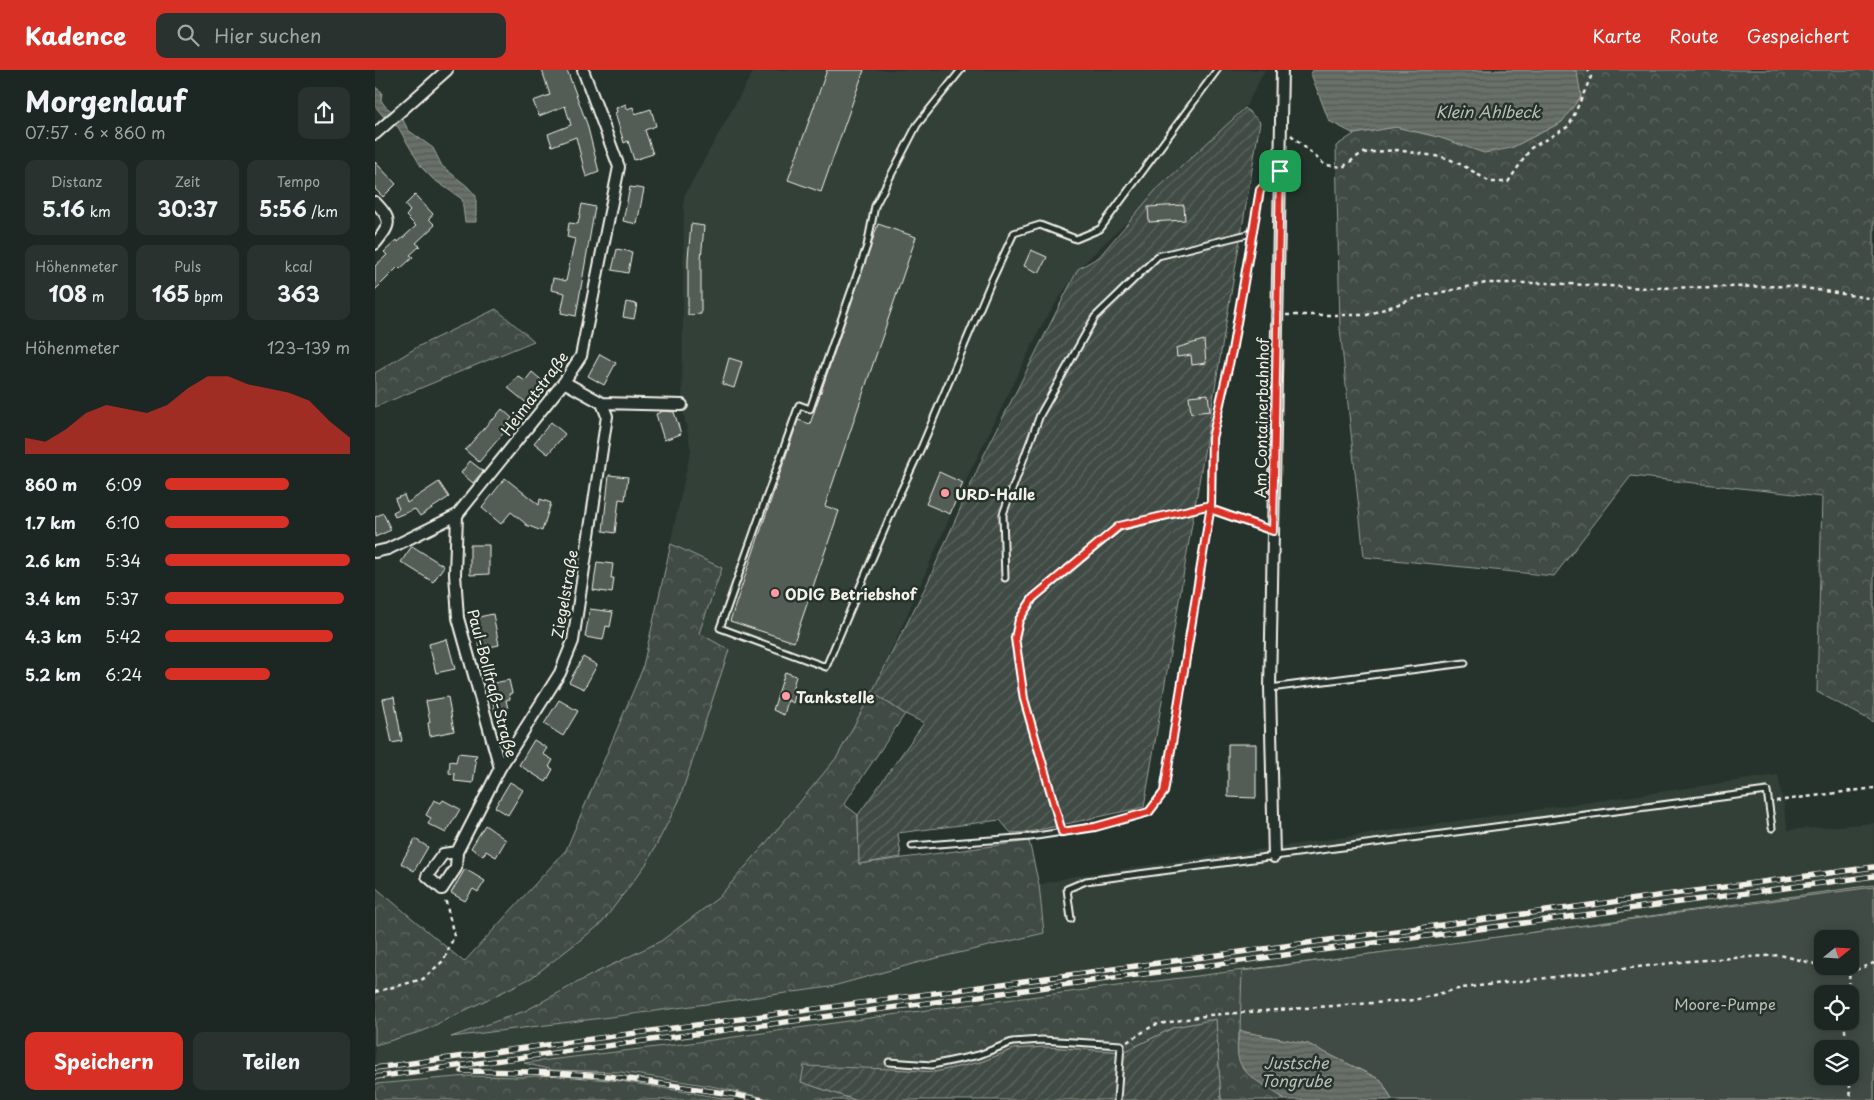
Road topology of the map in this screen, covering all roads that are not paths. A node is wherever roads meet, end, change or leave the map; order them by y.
1 (447, 70) edge
2 (583, 70) edge
3 (961, 70) edge
4 (1217, 70) edge
5 (1282, 70) edge
6 (375, 134) edge
7 (1280, 171) junction
8 (375, 202) edge
9 (1252, 232) junction
10 (375, 244) edge
11 (564, 382) junction
12 (602, 403) junction
13 (682, 404) dead end
14 (1210, 507) junction
15 (457, 515) junction
16 (1273, 531) junction
17 (375, 552) edge
18 (1005, 578) dead end
19 (1465, 663) dead end
20 (1270, 688) junction
21 (500, 768) junction
22 (1772, 828) dead end
23 (1062, 832) junction
24 (912, 846) dead end
25 (457, 852) junction
26 (1274, 857) junction
27 (1071, 919) dead end
28 (889, 1062) dead end
29 (1117, 1100) edge

1 - 6 street
2 - 11 street, Heimatstraße
3 - 4 lane
5 - 7 street, Am Containerbahnhof
7 - 9 lane
7 - 16 street, Am Containerbahnhof
8 - 10 street
9 - 14 lane
9 - 18 lane
11 - 12 street
11 - 15 street, Heimatstraße
12 - 13 street
12 - 21 street, Ziegelstraße
14 - 16 lane
14 - 23 lane
14 - 23 lane
15 - 17 street, Heimatstraße
15 - 21 street, Paul-Bollfraß-Straße
16 - 20 street, Am Containerbahnhof
19 - 20 lane
20 - 26 street, Am Containerbahnhof
21 - 25 street, Ziegelstraße
22 - 26 lane
23 - 24 lane
25 - 25 street, Ziegelstraße
26 - 27 lane
28 - 29 lane

